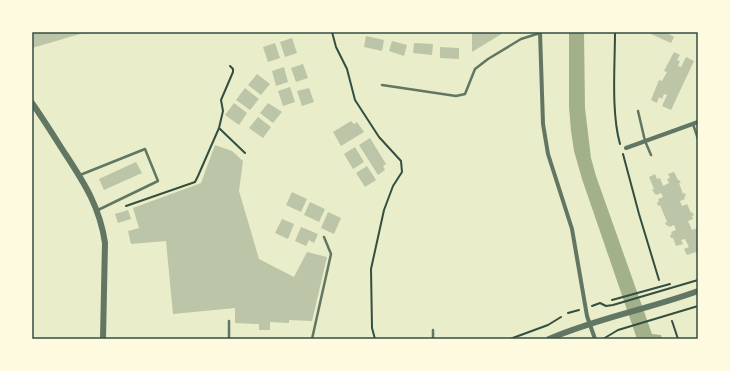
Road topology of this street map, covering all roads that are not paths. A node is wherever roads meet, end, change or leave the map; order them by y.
1 (540, 33) edge
2 (382, 85) dead end
3 (32, 103) edge
4 (638, 111) dead end
5 (698, 122) edge
6 (692, 124) junction
7 (698, 139) edge
8 (645, 141) junction
9 (626, 148) dead end
10 (651, 155) dead end
11 (79, 175) junction
12 (98, 210) junction
13 (324, 237) dead end
14 (697, 293) edge
15 (229, 321) dead end
16 (589, 324) junction
17 (432, 330) dead end
18 (103, 339) edge
19 (229, 339) edge
20 (312, 339) edge
21 (434, 339) edge
22 (549, 339) edge
23 (595, 339) edge

1 - 2 lane
1 - 16 street
3 - 11 street
4 - 8 lane
5 - 6 street
6 - 7 lane
6 - 8 street
8 - 9 street
8 - 10 lane
11 - 12 street
11 - 12 lane
12 - 18 street
13 - 20 lane
14 - 16 street
15 - 19 lane
16 - 22 street
16 - 23 street
17 - 21 lane

